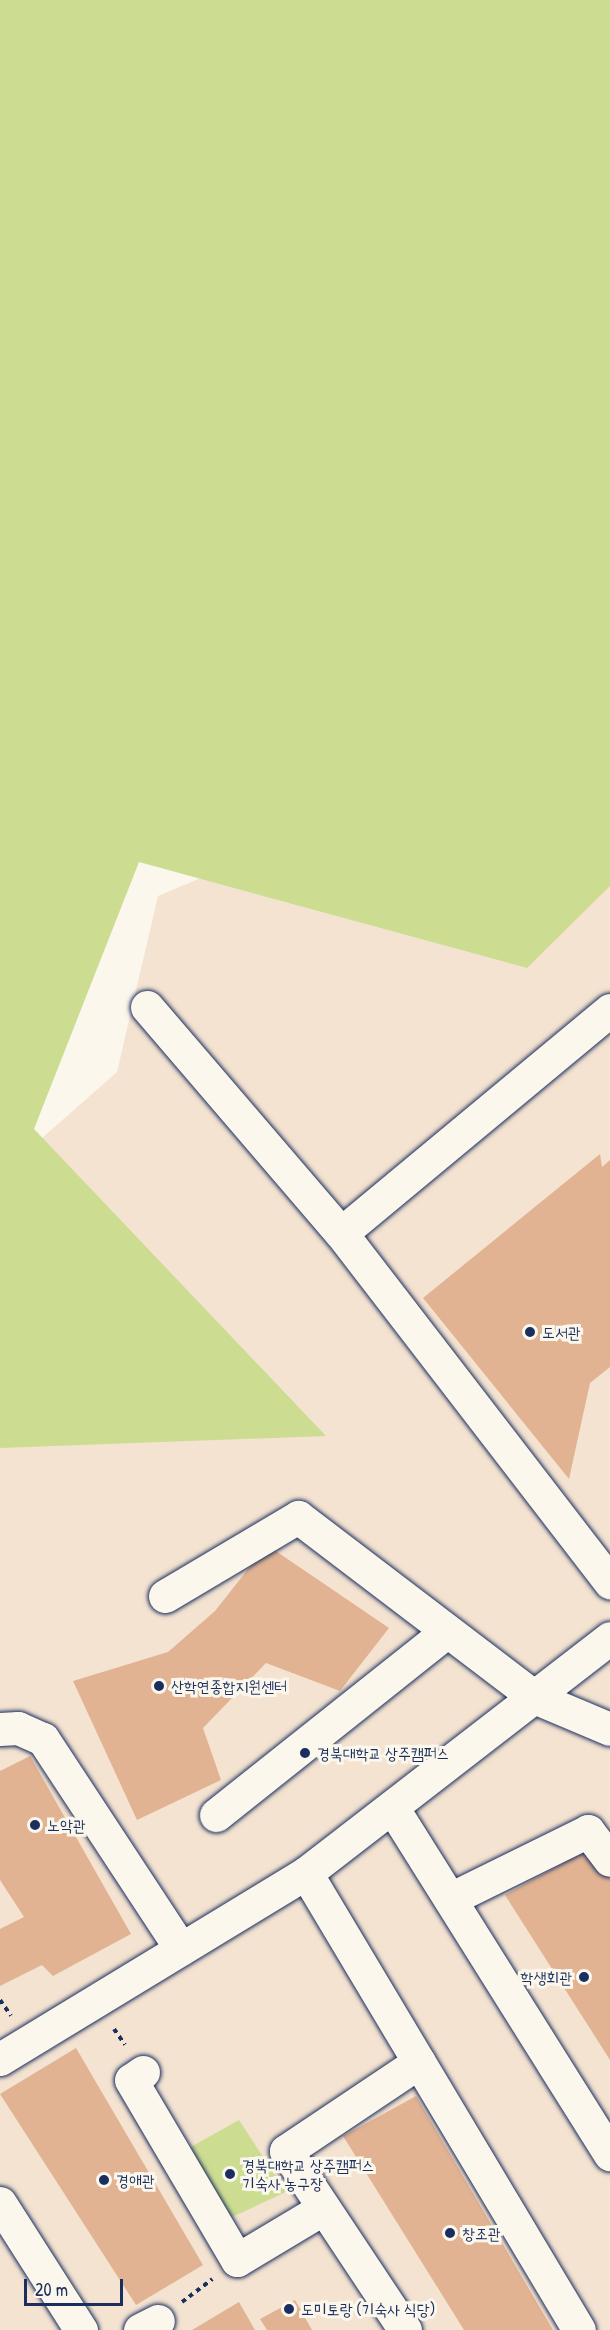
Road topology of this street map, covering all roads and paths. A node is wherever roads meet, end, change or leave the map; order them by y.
1 (147, 1007) dead end
2 (610, 1010) edge
3 (341, 1233) junction
4 (610, 1582) edge
5 (165, 1596) dead end
6 (447, 1631) junction
7 (610, 1638) edge
8 (534, 1697) junction
9 (0, 1729) edge
10 (610, 1729) edge
11 (392, 1807) junction
12 (216, 1815) dead end
13 (610, 1860) edge
14 (306, 1873) junction
15 (450, 1899) junction
16 (181, 1949) junction
17 (95, 2001) junction
18 (0, 2059) edge
19 (419, 2062) junction
20 (143, 2072) joint
21 (610, 2154) edge
22 (0, 2203) edge
23 (324, 2208) junction
24 (237, 2260) junction
25 (149, 2325) edge
26 (81, 2330) edge
27 (405, 2330) edge
28 (579, 2330) edge

1 - 3 street
2 - 3 street
3 - 4 street
5 - 6 street
6 - 8 street
6 - 12 street
7 - 8 street
8 - 10 street
8 - 11 street
9 - 16 street
11 - 14 street
11 - 15 street
13 - 15 street
14 - 16 street
14 - 19 street
15 - 21 street
16 - 17 street
17 - 18 street
17 - 20 path
19 - 23 street
19 - 28 street
20 - 24 street
22 - 26 street
23 - 24 street
23 - 27 street
24 - 25 path

